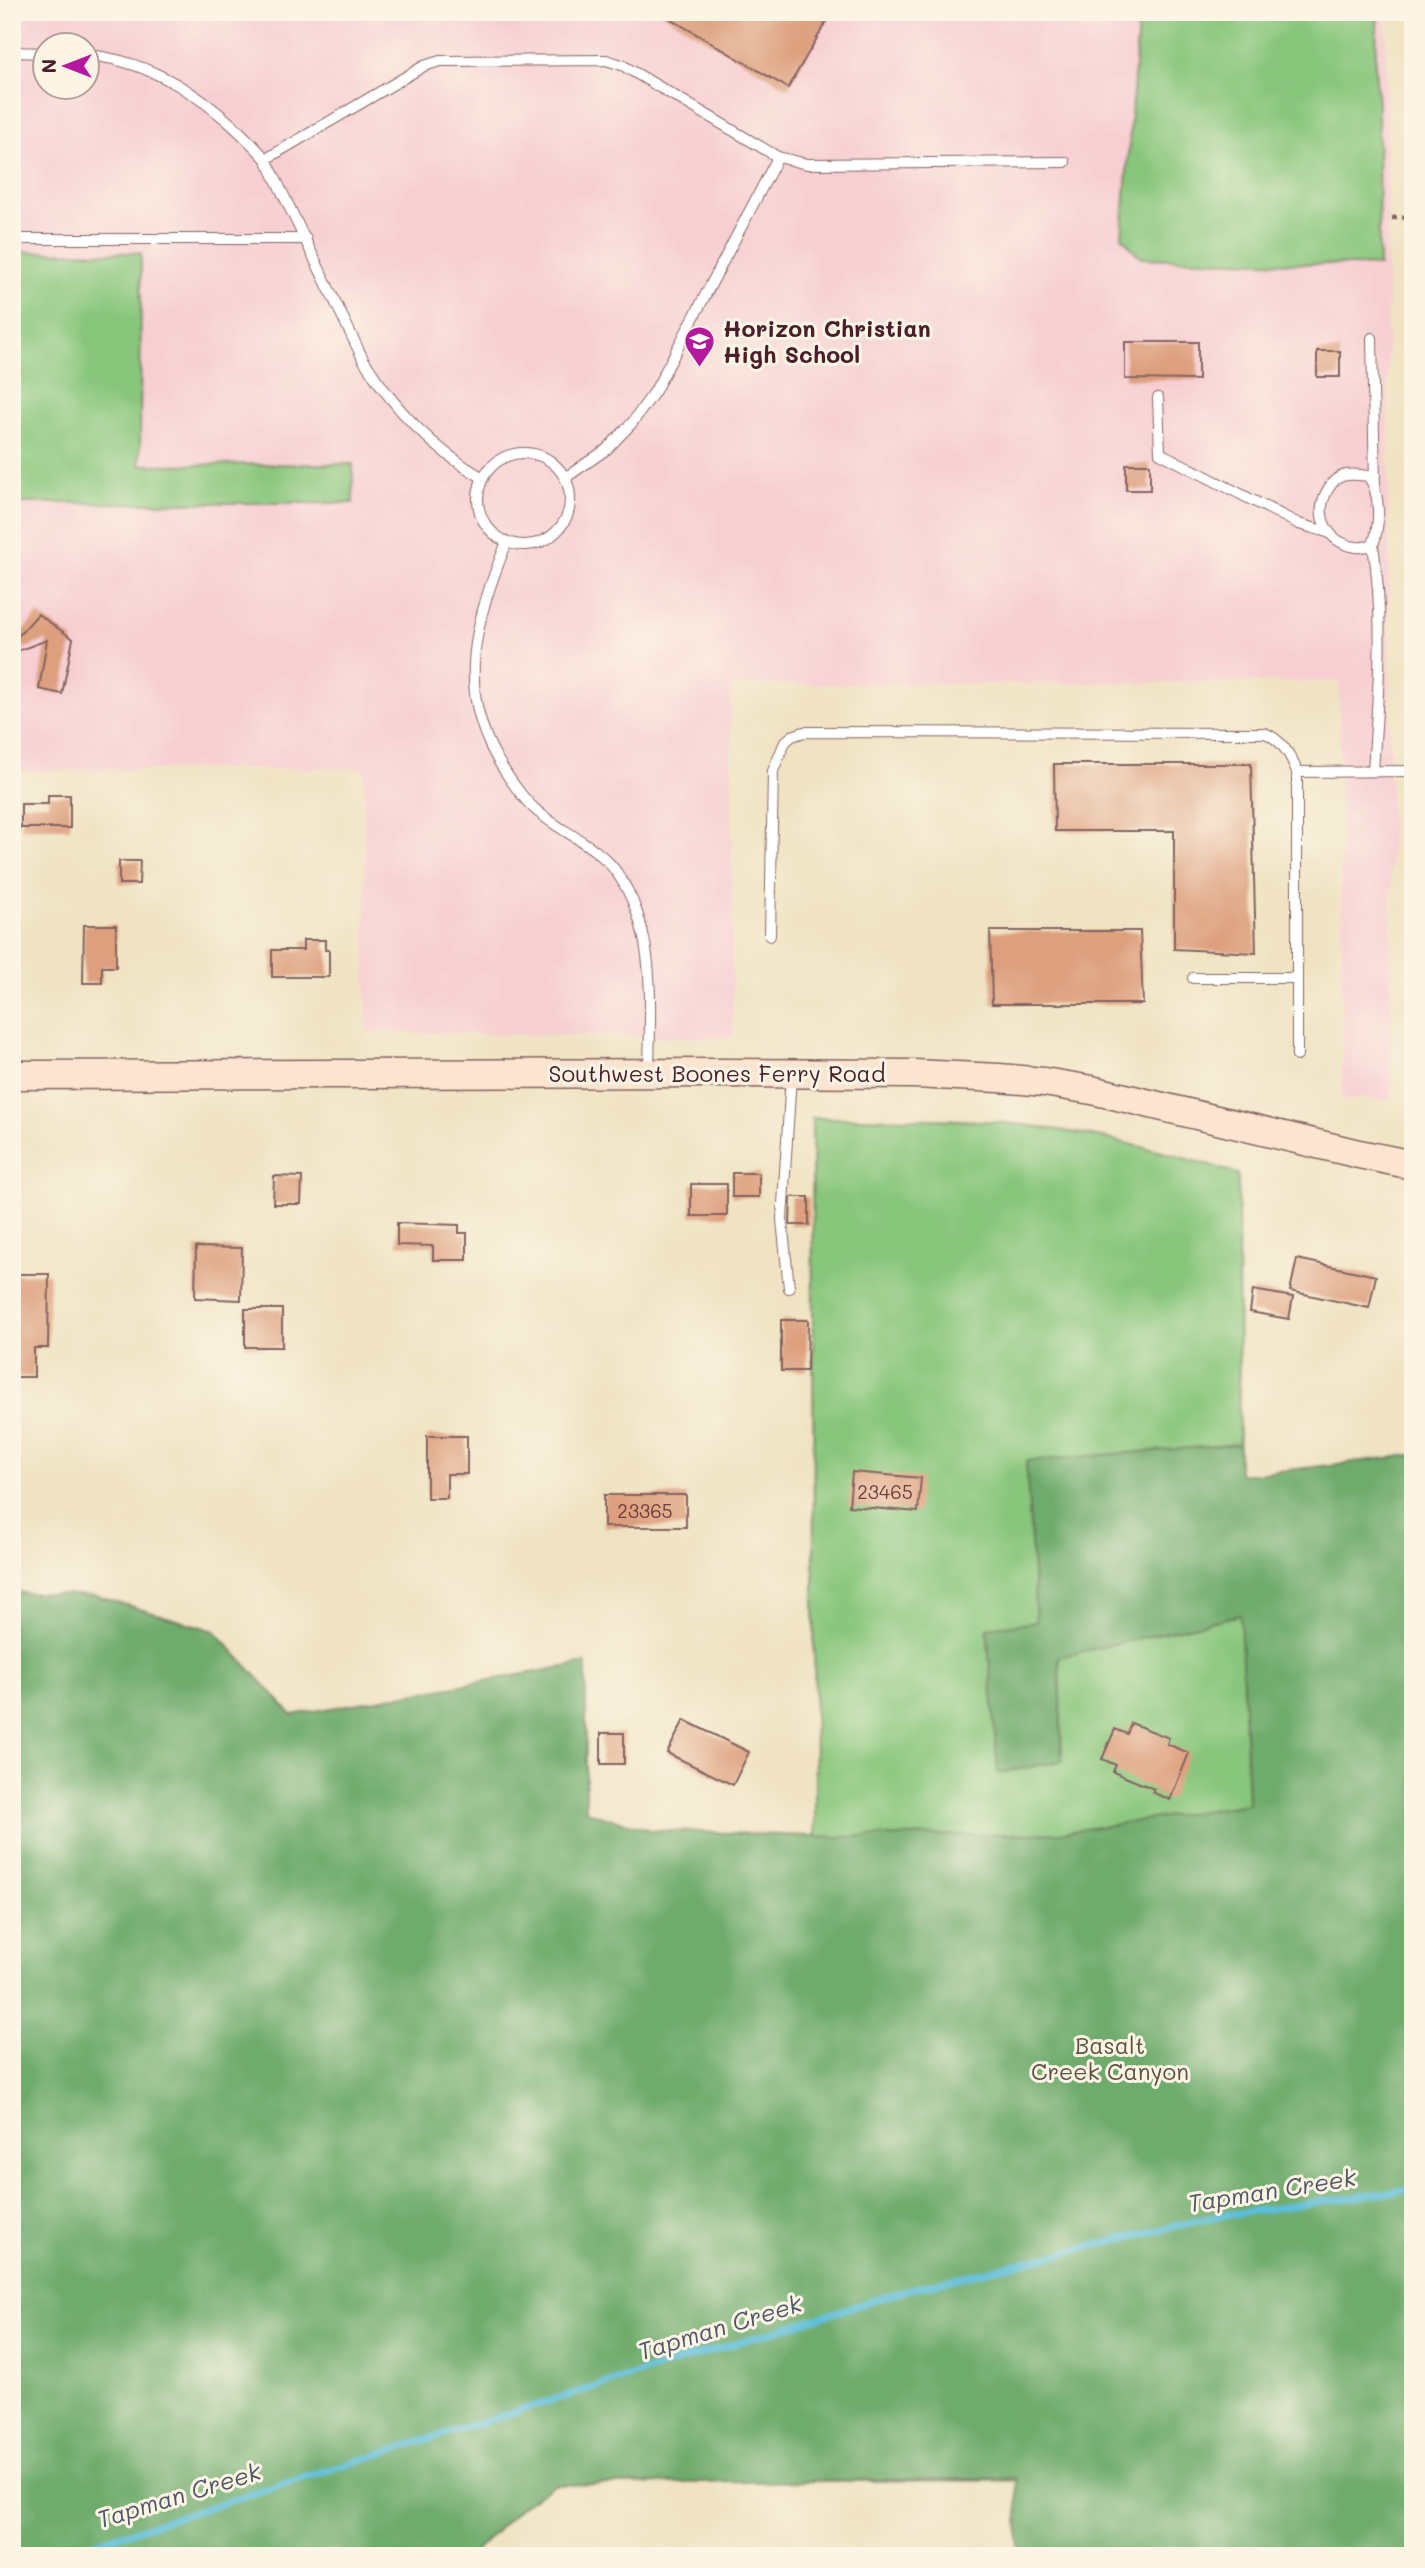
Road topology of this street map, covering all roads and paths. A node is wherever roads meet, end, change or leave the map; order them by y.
1 (12, 52) edge
2 (32, 52) edge
3 (102, 59) edge
4 (778, 157) junction
5 (266, 159) junction
6 (1065, 163) dead end
7 (1392, 218) dead end
8 (1413, 218) edge
9 (12, 239) edge
10 (306, 239) junction
11 (1373, 338) dead end
12 (1158, 398) dead end
13 (483, 478) junction
14 (565, 478) junction
15 (1375, 485) junction
16 (1327, 531) junction
17 (507, 542) junction
18 (1373, 545) junction
19 (1373, 771) junction
20 (1413, 771) edge
21 (1297, 772) junction
22 (770, 936) dead end
23 (1193, 978) dead end
24 (1297, 978) junction
25 (1297, 1055) dead end
26 (791, 1073) junction
27 (649, 1074) junction
28 (12, 1075) edge
29 (1413, 1165) edge
30 (789, 1288) dead end

1 - 2 lane
3 - 5 lane
4 - 5 lane
4 - 6 lane
4 - 14 lane
5 - 10 lane
7 - 8 path
9 - 10 lane
10 - 13 lane
11 - 15 lane
12 - 16 lane
13 - 14 lane
13 - 17 lane
14 - 17 lane
15 - 16 lane
15 - 18 lane
16 - 18 lane
17 - 27 lane
18 - 19 lane
19 - 20 lane
19 - 21 lane
21 - 22 lane
21 - 24 lane
23 - 24 lane
24 - 25 lane
26 - 27 main road, Southwest Boones Ferry Road
26 - 29 main road, Southwest Boones Ferry Road
26 - 30 lane
27 - 28 main road, Southwest Boones Ferry Road

